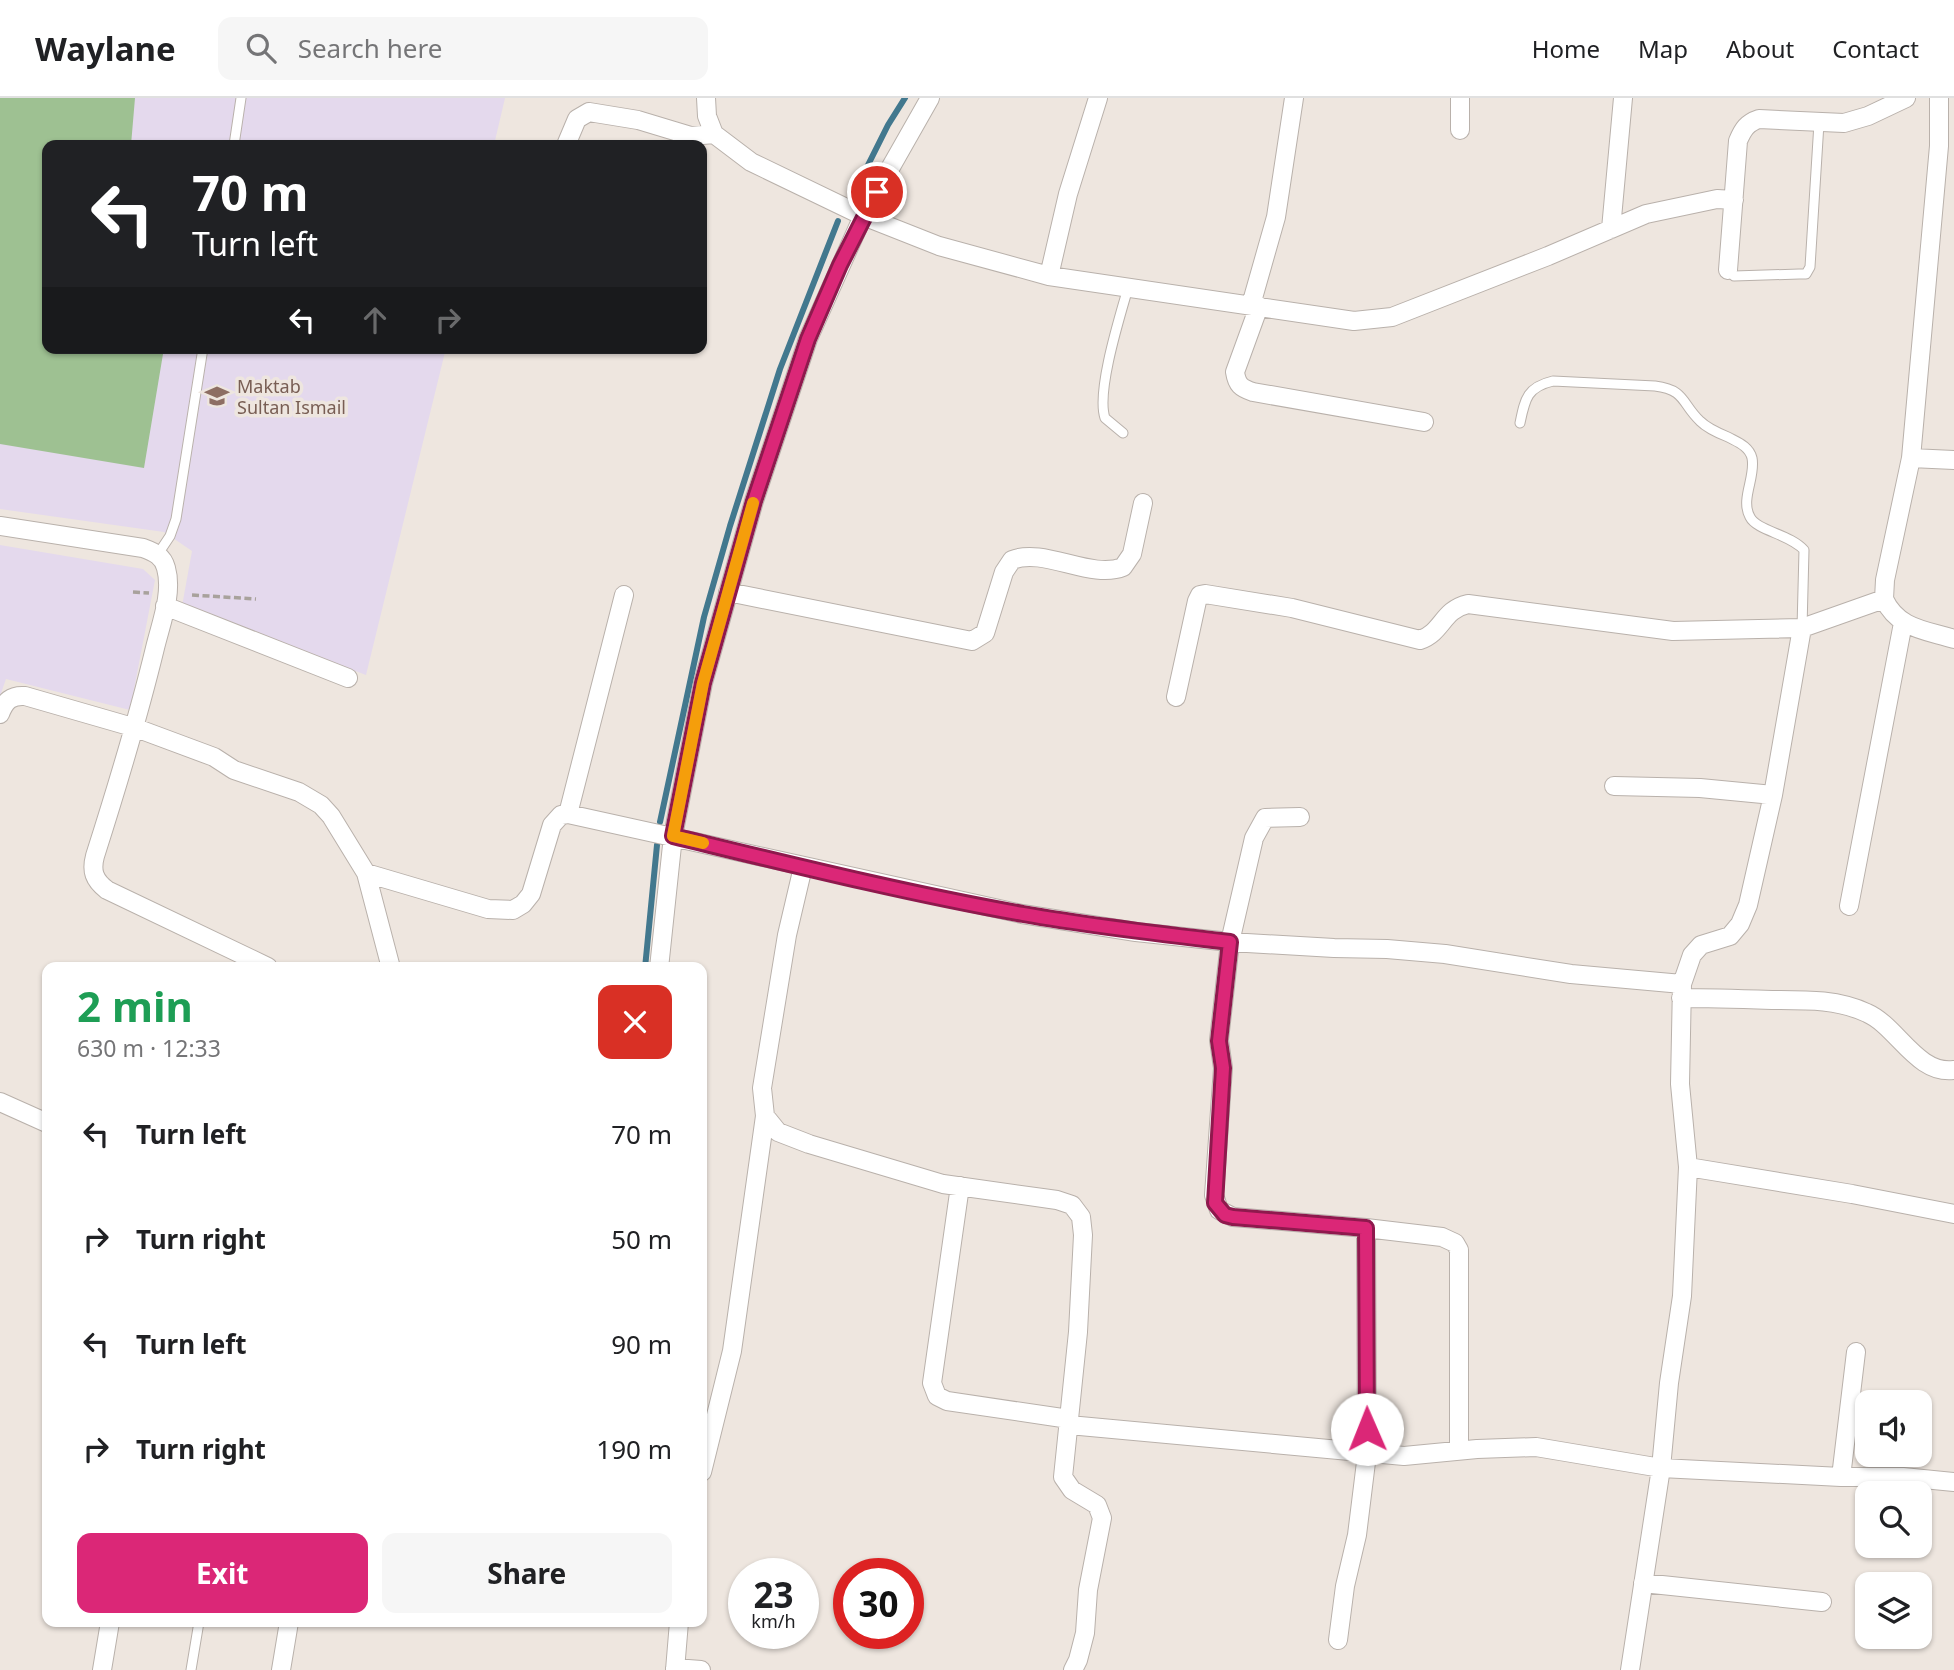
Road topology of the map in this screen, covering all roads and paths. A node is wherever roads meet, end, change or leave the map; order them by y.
1 (241, 98) edge
2 (706, 98) edge
3 (930, 98) edge
4 (1098, 98) edge
5 (1294, 98) edge
6 (1460, 98) edge
7 (1623, 98) edge
8 (1906, 98) edge
9 (1939, 98) edge
10 (1819, 123) junction
11 (1460, 130) dead end
12 (714, 134) junction
13 (235, 140) edge
14 (568, 140) edge
15 (1734, 200) junction
16 (863, 216) junction
17 (1611, 229) junction
18 (1728, 270) joint
19 (1049, 276) junction
20 (1128, 288) junction
21 (1255, 305) junction
22 (201, 354) edge
23 (1424, 422) dead end
24 (1520, 423) dead end
25 (1123, 433) dead end
26 (1911, 457) junction
27 (1954, 460) edge
28 (1143, 503) dead end
29 (0, 526) edge
30 (158, 554) junction
31 (134, 592) dead end
32 (728, 592) junction
33 (624, 595) dead end
34 (256, 599) dead end
35 (1884, 599) junction
36 (166, 600) junction
37 (1903, 623) junction
38 (1802, 628) junction
39 (1954, 639) edge
40 (348, 678) dead end
41 (1177, 697) dead end
42 (0, 714) edge
43 (136, 728) junction
44 (1614, 786) dead end
45 (1773, 795) junction
46 (568, 814) junction
47 (1300, 817) dead end
48 (673, 836) junction
49 (803, 867) junction
50 (366, 873) junction
51 (1849, 906) dead end
52 (1230, 942) junction
53 (258, 962) edge
54 (389, 962) edge
55 (659, 962) edge
56 (1682, 991) junction
57 (1954, 1070) edge
58 (0, 1102) edge
59 (765, 1116) junction
60 (42, 1121) edge
61 (1688, 1167) junction
62 (960, 1186) junction
63 (1954, 1214) edge
64 (1366, 1228) junction
65 (1856, 1352) dead end
66 (1069, 1422) junction
67 (1459, 1451) junction
68 (707, 1452) edge
69 (1367, 1454) junction
70 (1661, 1468) junction
71 (1841, 1477) junction
72 (1954, 1482) edge
73 (1643, 1583) junction
74 (1822, 1602) dead end
75 (109, 1627) edge
76 (198, 1627) edge
77 (288, 1627) edge
78 (679, 1627) edge
79 (1338, 1640) dead end
80 (675, 1669) edge
81 (102, 1670) edge
82 (191, 1670) edge
83 (281, 1670) edge
84 (701, 1670) edge
85 (1073, 1670) edge
86 (1630, 1670) edge

1 - 13 lane
2 - 12 street
3 - 16 street
4 - 19 street
5 - 21 street
6 - 11 street
7 - 17 street
8 - 10 street
9 - 26 street
10 - 15 street
10 - 18 lane
12 - 14 street
12 - 16 street
15 - 17 street
15 - 18 street
16 - 19 street
16 - 32 street
17 - 21 street
19 - 20 street
20 - 21 street
20 - 25 lane
21 - 23 street
22 - 30 lane
24 - 38 lane
26 - 27 street
26 - 35 street
28 - 32 street
29 - 30 street
30 - 36 street
31 - 36 path
32 - 48 street
33 - 46 street
34 - 36 path
35 - 37 street
35 - 38 street
36 - 40 street
36 - 43 street
37 - 39 street
37 - 51 street
38 - 41 street
38 - 45 street
42 - 43 street
43 - 50 street
43 - 53 street
44 - 45 street
45 - 56 street
46 - 48 street
46 - 50 street
47 - 52 street
48 - 49 street
48 - 55 street
49 - 52 street
49 - 59 street
50 - 54 street
52 - 56 street
52 - 64 street
56 - 57 street
56 - 61 street
58 - 60 street
59 - 62 street
59 - 68 street
61 - 63 street
61 - 70 street
62 - 66 street
62 - 66 street
64 - 67 street
64 - 69 street
65 - 71 street
66 - 69 street
66 - 85 street
67 - 69 street
67 - 70 street
69 - 79 street
70 - 71 street
70 - 73 street
71 - 72 street
73 - 74 street
73 - 86 street
75 - 81 street
76 - 82 lane
77 - 83 street
78 - 80 street
80 - 84 street

